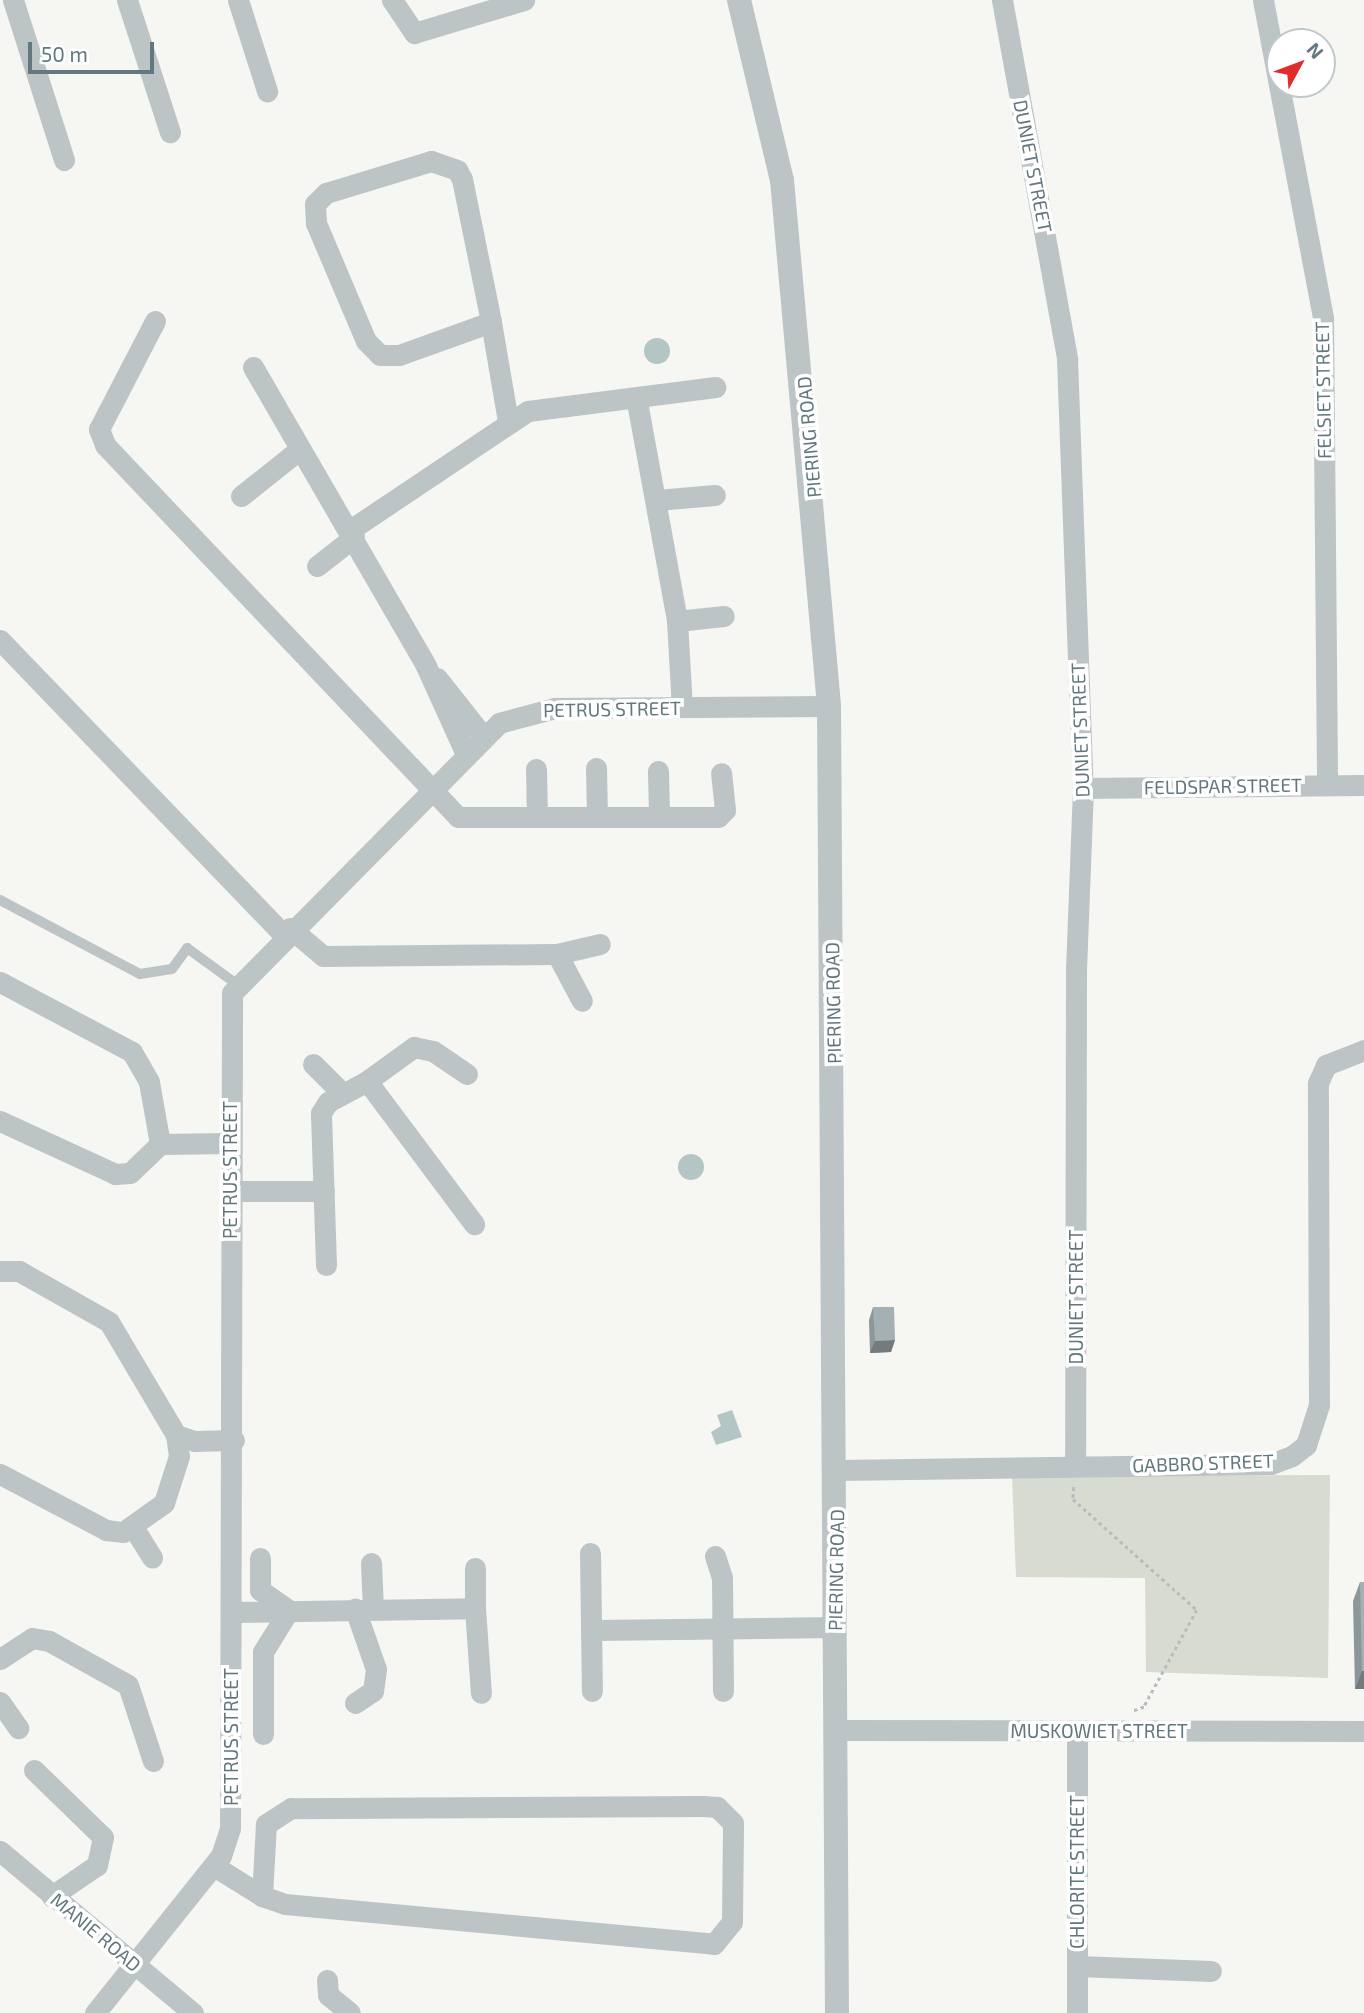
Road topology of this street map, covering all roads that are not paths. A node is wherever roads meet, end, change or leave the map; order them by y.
1 (13, 0) edge
2 (127, 0) edge
3 (238, 0) edge
4 (392, 0) edge
5 (524, 0) edge
6 (739, 0) edge
7 (1002, 0) edge
8 (1266, 1) edge
9 (267, 90) dead end
10 (170, 132) dead end
11 (64, 160) dead end
12 (155, 321) dead end
13 (491, 322) junction
14 (253, 367) dead end
15 (715, 387) dead end
16 (637, 402) junction
17 (508, 421) junction
18 (300, 449) junction
19 (715, 495) dead end
20 (241, 496) dead end
21 (657, 500) junction
22 (352, 534) junction
23 (317, 566) dead end
24 (724, 615) dead end
25 (677, 621) junction
26 (0, 640) edge
27 (426, 666) junction
28 (829, 706) junction
29 (682, 707) junction
30 (482, 735) junction
31 (465, 752) junction
32 (596, 768) dead end
33 (536, 769) dead end
34 (658, 771) dead end
35 (721, 773) dead end
36 (433, 784) junction
37 (1327, 785) junction
38 (1364, 785) edge
39 (1083, 788) junction
40 (659, 815) junction
41 (597, 816) junction
42 (537, 817) junction
43 (0, 900) edge
44 (287, 931) junction
45 (600, 944) dead end
46 (557, 954) junction
47 (0, 982) edge
48 (237, 985) junction
49 (582, 1001) dead end
50 (1364, 1050) edge
51 (313, 1064) dead end
52 (467, 1074) dead end
53 (367, 1081) junction
54 (342, 1093) junction
55 (0, 1121) edge
56 (230, 1143) junction
57 (160, 1144) junction
58 (230, 1191) junction
59 (324, 1191) junction
60 (474, 1224) dead end
61 (326, 1265) dead end
62 (0, 1271) edge
63 (176, 1435) junction
64 (234, 1440) junction
65 (1075, 1466) junction
66 (838, 1470) junction
67 (0, 1474) edge
68 (133, 1527) junction
69 (590, 1553) dead end
70 (715, 1556) dead end
71 (152, 1558) dead end
72 (260, 1558) dead end
73 (371, 1563) dead end
74 (475, 1568) dead end
75 (475, 1608) junction
76 (364, 1609) junction
77 (289, 1610) junction
78 (232, 1612) junction
79 (834, 1627) junction
80 (723, 1629) junction
81 (594, 1630) junction
82 (0, 1659) edge
83 (592, 1691) dead end
84 (723, 1691) dead end
85 (481, 1693) dead end
86 (0, 1702) edge
87 (355, 1703) dead end
88 (18, 1728) dead end
89 (834, 1730) junction
90 (1077, 1731) junction
91 (1364, 1731) edge
92 (263, 1734) dead end
93 (153, 1761) dead end
94 (34, 1770) dead end
95 (0, 1851) edge
96 (214, 1866) junction
97 (52, 1896) junction
98 (262, 1896) junction
99 (135, 1965) junction
100 (1077, 1966) junction
101 (1211, 1971) dead end
102 (327, 1980) dead end
103 (95, 2013) edge
104 (193, 2013) edge
105 (350, 2013) edge
106 (837, 2013) edge
107 (1077, 2013) edge

1 - 11 street
2 - 10 street
3 - 9 street
4 - 5 street
6 - 28 street, PIERING ROAD
7 - 39 street, DUNIET STREET
8 - 37 street, FELSIET STREET
12 - 36 street
13 - 13 street
13 - 17 street
14 - 18 street
15 - 16 street
16 - 17 street
16 - 21 street
17 - 22 street
18 - 20 street
18 - 22 street
19 - 21 street
21 - 25 street
22 - 23 street
22 - 27 street
24 - 25 street
25 - 29 street
26 - 44 street
27 - 30 street
27 - 31 street
28 - 29 street, PETRUS STREET
28 - 66 street, PIERING ROAD
29 - 30 street, PETRUS STREET
30 - 31 street, PETRUS STREET
31 - 36 street, PETRUS STREET
32 - 41 street
33 - 42 street
34 - 40 street
35 - 40 street
36 - 42 street
36 - 44 street, PETRUS STREET
37 - 38 street, FELDSPAR STREET
37 - 39 street, FELDSPAR STREET
39 - 65 street, DUNIET STREET
40 - 41 street
41 - 42 street
43 - 48 lane
44 - 46 street
44 - 48 street, PETRUS STREET
45 - 46 street
46 - 49 street
47 - 57 street
48 - 56 street, PETRUS STREET
50 - 65 street, GABBRO STREET
51 - 54 street
52 - 53 street
53 - 54 street
53 - 60 street
54 - 59 street
55 - 57 street
56 - 57 street
56 - 58 street, PETRUS STREET
58 - 59 street
58 - 64 street, PETRUS STREET
59 - 61 street
62 - 63 street
63 - 64 street
63 - 68 street
64 - 78 street, PETRUS STREET
65 - 66 street, GABBRO STREET
66 - 79 street, PIERING ROAD
67 - 68 street
68 - 71 street
69 - 81 street
70 - 80 street
72 - 77 street
73 - 76 street
74 - 75 street
75 - 76 street
75 - 85 street
76 - 77 street
76 - 87 street
77 - 78 street
77 - 92 street
78 - 96 street, PETRUS STREET
79 - 80 street
79 - 89 street, PIERING ROAD
80 - 81 street
80 - 84 street
81 - 83 street
82 - 93 street
86 - 88 street
89 - 90 street, MUSKOWIET STREET
89 - 106 street, PIERING ROAD
90 - 91 street, MUSKOWIET STREET
90 - 100 street, CHLORITE STREET
94 - 97 street
95 - 97 street, MANIE ROAD
96 - 98 street
96 - 99 street, PETRUS STREET
97 - 99 street, MANIE ROAD
98 - 98 street
99 - 103 street, PETRUS STREET
99 - 104 street, MANIE ROAD
100 - 101 street
100 - 107 street, CHLORITE STREET
102 - 105 street

